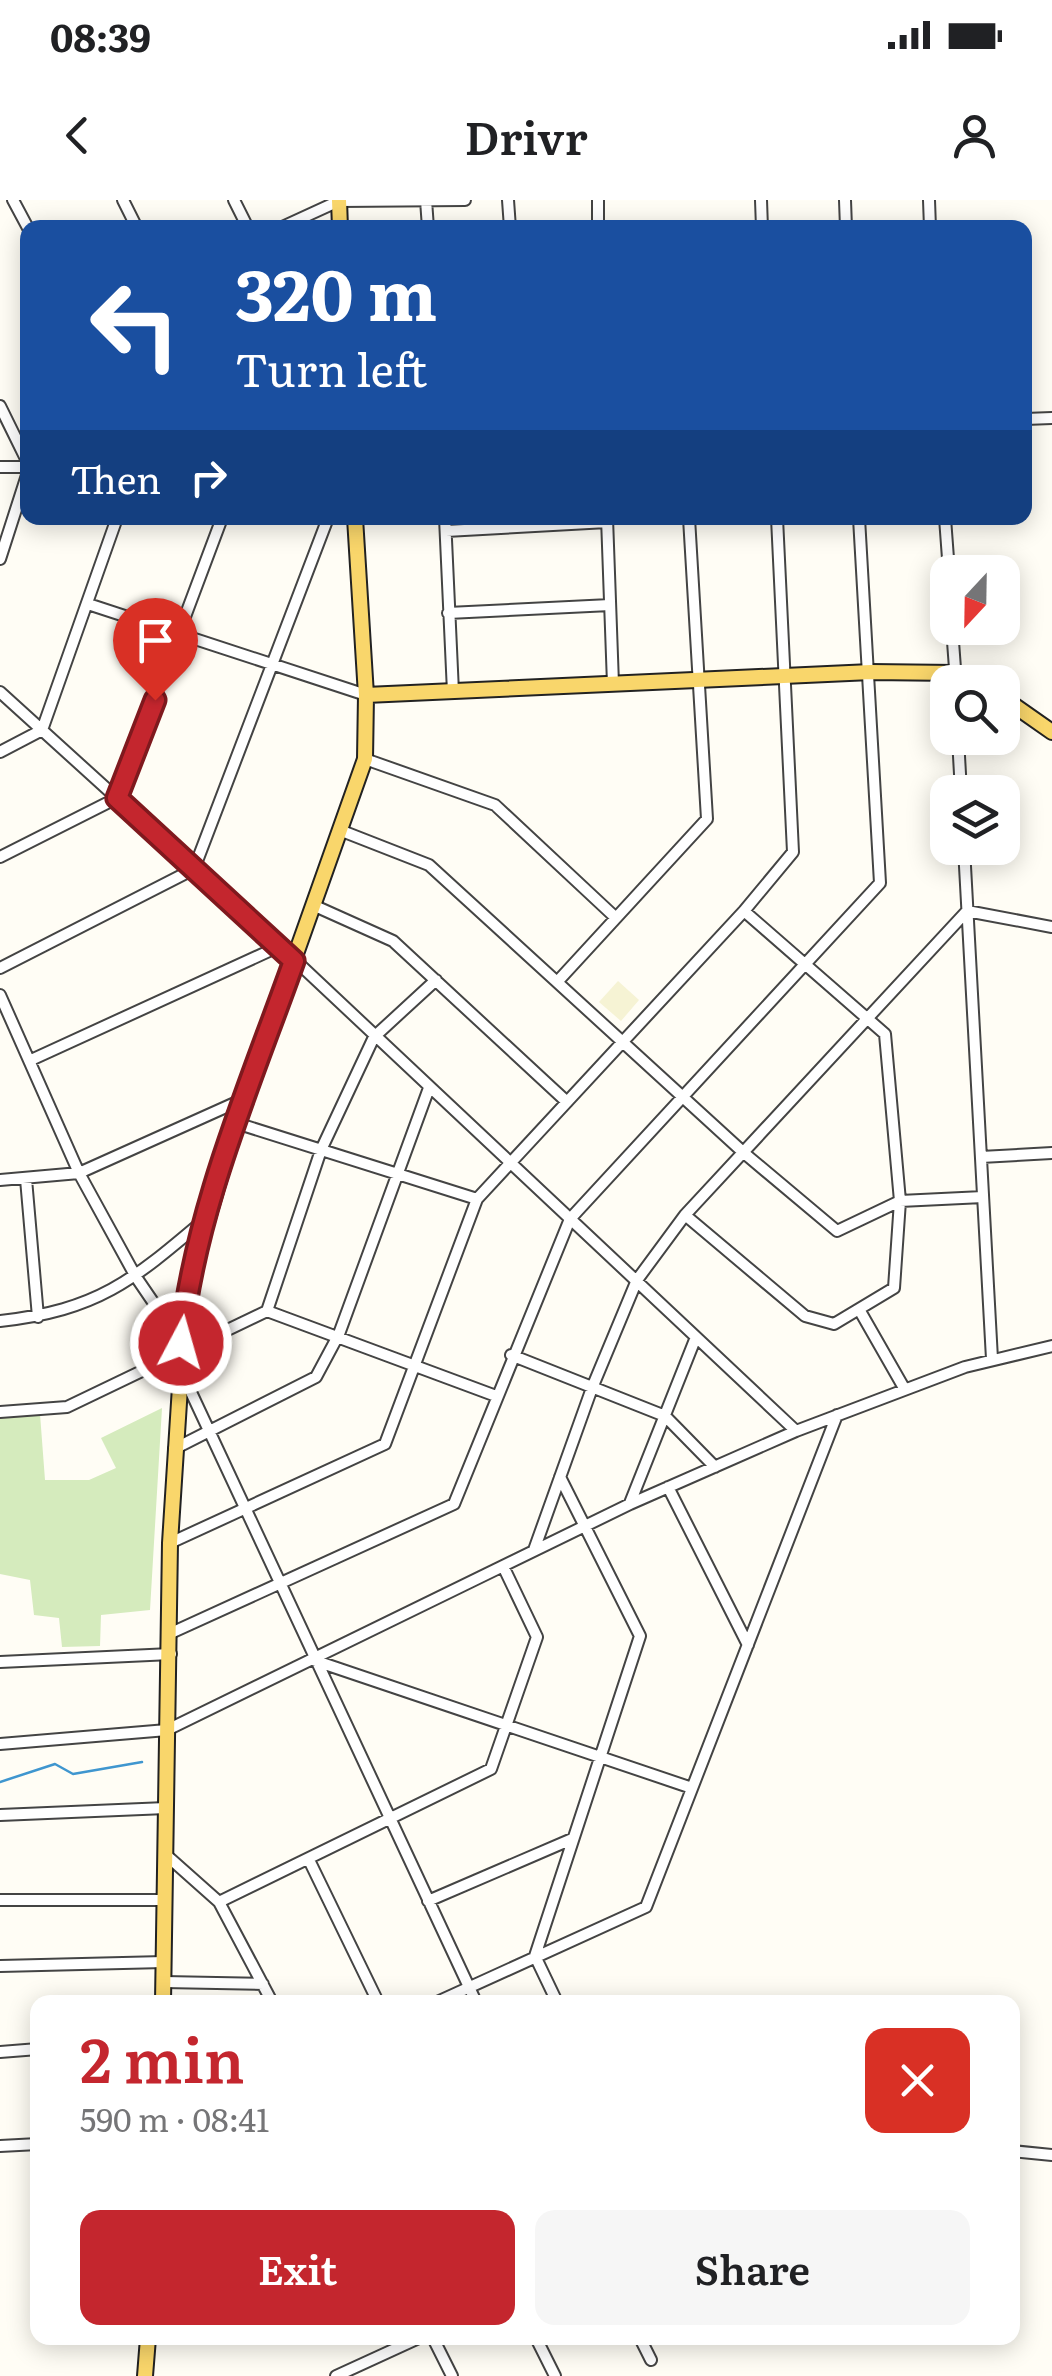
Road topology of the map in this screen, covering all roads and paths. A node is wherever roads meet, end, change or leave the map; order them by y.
1 (10, 200) edge
2 (466, 200) edge
3 (339, 201) edge
4 (426, 201) edge
5 (0, 208) edge
6 (297, 220) edge
7 (0, 406) edge
8 (20, 450) edge
9 (20, 493) edge
10 (114, 525) edge
11 (219, 525) edge
12 (325, 525) edge
13 (355, 525) edge
14 (446, 525) edge
15 (534, 525) edge
16 (607, 525) edge
17 (689, 525) edge
18 (777, 525) edge
19 (860, 525) edge
20 (945, 525) edge
21 (446, 531) junction
22 (947, 555) edge
23 (0, 559) edge
24 (88, 604) junction
25 (610, 605) junction
26 (448, 613) junction
27 (180, 634) junction
28 (273, 666) junction
29 (870, 672) junction
30 (786, 676) junction
31 (930, 676) edge
32 (699, 680) junction
33 (613, 684) junction
34 (0, 692) edge
35 (453, 692) junction
36 (366, 694) junction
37 (1020, 710) edge
38 (42, 730) junction
39 (1052, 732) edge
40 (0, 752) edge
41 (364, 760) junction
42 (117, 798) junction
43 (342, 831) junction
44 (0, 857) edge
45 (965, 865) edge
46 (194, 868) junction
47 (314, 906) junction
48 (744, 911) junction
49 (967, 911) junction
50 (616, 918) junction
51 (1052, 926) edge
52 (280, 946) junction
53 (294, 961) junction
54 (806, 967) junction
55 (0, 968) edge
56 (436, 980) junction
57 (558, 981) junction
58 (0, 994) edge
59 (870, 1020) junction
60 (374, 1037) junction
61 (623, 1040) junction
62 (31, 1060) junction
63 (428, 1088) junction
64 (682, 1094) junction
65 (246, 1098) junction
66 (568, 1102) junction
67 (236, 1123) junction
68 (322, 1150) junction
69 (744, 1153) junction
70 (1052, 1153) edge
71 (980, 1157) junction
72 (512, 1165) junction
73 (397, 1172) junction
74 (79, 1173) junction
75 (26, 1179) junction
76 (0, 1180) edge
77 (983, 1197) junction
78 (477, 1199) junction
79 (900, 1202) junction
80 (685, 1215) junction
81 (204, 1220) junction
82 (570, 1220) junction
83 (136, 1278) junction
84 (637, 1280) junction
85 (266, 1311) junction
86 (860, 1311) junction
87 (38, 1317) junction
88 (0, 1321) edge
89 (339, 1334) junction
90 (696, 1337) junction
91 (1052, 1346) edge
92 (180, 1354) junction
93 (511, 1356) junction
94 (992, 1359) junction
95 (416, 1363) junction
96 (592, 1388) junction
97 (904, 1388) junction
98 (496, 1396) junction
99 (0, 1412) edge
100 (837, 1414) junction
101 (665, 1416) junction
102 (796, 1430) junction
103 (209, 1434) junction
104 (174, 1450) junction
105 (715, 1467) junction
106 (560, 1477) junction
107 (668, 1487) junction
108 (630, 1504) junction
109 (245, 1511) junction
110 (585, 1526) junction
111 (170, 1543) junction
112 (534, 1551) junction
113 (503, 1566) junction
114 (280, 1585) junction
115 (171, 1634) junction
116 (748, 1645) junction
117 (170, 1654) junction
118 (313, 1660) junction
119 (0, 1662) edge
120 (506, 1725) junction
121 (167, 1730) junction
122 (0, 1744) edge
123 (600, 1756) junction
124 (692, 1788) junction
125 (166, 1808) junction
126 (0, 1815) edge
127 (388, 1818) junction
128 (572, 1839) junction
129 (164, 1853) junction
130 (309, 1860) junction
131 (0, 1900) edge
132 (162, 1900) junction
133 (428, 1901) junction
134 (219, 1902) junction
135 (535, 1956) junction
136 (164, 1962) junction
137 (0, 1966) edge
138 (164, 1982) junction
139 (262, 1984) junction
140 (468, 1986) junction
141 (163, 1995) edge
142 (268, 1995) edge
143 (375, 1995) edge
144 (450, 1995) edge
145 (472, 1995) edge
146 (553, 1995) edge
147 (30, 2050) edge
148 (0, 2052) edge
149 (30, 2144) edge
150 (0, 2146) edge
151 (1020, 2152) edge
152 (1052, 2155) edge
153 (147, 2345) edge
154 (404, 2345) edge
155 (436, 2345) edge
156 (540, 2345) edge
157 (644, 2345) edge
158 (652, 2360) dead end
159 (145, 2376) edge
160 (336, 2376) edge
161 (452, 2376) edge
162 (555, 2376) edge

1 - 5 street
2 - 4 street
3 - 4 street
3 - 6 street
7 - 8 street
9 - 23 street
10 - 24 street
11 - 27 street
12 - 28 street
13 - 36 main road
14 - 21 street
15 - 21 street
16 - 25 street
17 - 32 street
18 - 30 street
19 - 29 street
20 - 22 street
21 - 26 street
24 - 27 street
24 - 38 street
25 - 26 street
25 - 33 street
26 - 35 street
27 - 28 street
27 - 42 street
28 - 36 street
28 - 46 street
29 - 30 main road
29 - 31 main road
29 - 54 street
30 - 32 main road
30 - 48 street
32 - 33 main road
32 - 50 street
33 - 35 main road
34 - 38 street
35 - 36 main road
36 - 41 main road
37 - 39 main road
38 - 40 street
38 - 42 street
41 - 43 main road
41 - 50 street
42 - 44 street
42 - 46 street
43 - 47 main road
43 - 57 street
45 - 49 street
46 - 52 street
46 - 55 street
47 - 53 main road
47 - 56 street
48 - 54 street
48 - 61 street
49 - 51 street
49 - 59 street
49 - 71 street
50 - 57 street
52 - 53 street
52 - 62 street
53 - 60 street
53 - 65 main road
54 - 59 street
54 - 64 street
56 - 60 street
56 - 66 street
57 - 61 street
58 - 62 street
59 - 69 street
59 - 79 street
60 - 63 street
60 - 68 street
61 - 64 street
61 - 66 street
62 - 74 street
63 - 72 street
63 - 73 street
64 - 69 street
64 - 82 street
65 - 67 main road
65 - 74 street
66 - 72 street
67 - 68 street
67 - 81 main road
68 - 73 street
68 - 85 street
69 - 79 street
69 - 80 street
70 - 71 street
71 - 77 street
72 - 78 street
72 - 82 street
73 - 78 street
73 - 89 street
74 - 75 street
74 - 83 street
75 - 76 street
75 - 87 street
77 - 79 street
77 - 94 street
78 - 95 street
79 - 86 street
80 - 84 street
80 - 86 street
81 - 83 street
81 - 92 main road
82 - 84 street
82 - 93 street
83 - 87 street
83 - 92 street
84 - 90 street
84 - 96 street
85 - 89 street
85 - 92 street
86 - 97 street
87 - 88 street
89 - 95 street
89 - 103 street
90 - 101 street
90 - 102 street
91 - 94 street
92 - 99 street
92 - 103 street
92 - 104 main road
93 - 96 street
93 - 98 street
94 - 97 street
95 - 98 street
95 - 109 street
96 - 101 street
96 - 106 street
97 - 100 street
98 - 114 street
100 - 102 street
100 - 116 street
101 - 105 street
101 - 108 street
102 - 105 street
103 - 104 street
103 - 109 street
104 - 111 main road
105 - 107 street
106 - 110 street
106 - 112 street
107 - 108 street
107 - 116 street
108 - 110 street
109 - 111 street
109 - 114 street
110 - 112 street
110 - 123 street
111 - 115 main road
112 - 113 street
113 - 118 street
113 - 120 street
114 - 115 street
114 - 118 street
115 - 117 main road
116 - 124 street
117 - 119 street
117 - 121 main road
118 - 120 street
118 - 121 street
118 - 127 street
120 - 123 street
120 - 127 street
121 - 122 street
121 - 125 main road
123 - 124 street
123 - 128 street
124 - 135 street
125 - 126 street
125 - 129 main road
127 - 130 street
127 - 133 street
128 - 133 street
128 - 135 street
129 - 132 main road
129 - 134 street
130 - 134 street
130 - 143 street
131 - 132 street
132 - 136 main road
133 - 140 street
134 - 139 street
135 - 140 street
135 - 146 street
136 - 137 street
136 - 138 main road
138 - 139 street
138 - 141 main road
139 - 142 street
140 - 144 street
140 - 145 street
147 - 148 street
149 - 150 street
151 - 152 street
153 - 159 main road
154 - 160 street
155 - 161 street
156 - 162 street
157 - 158 street

